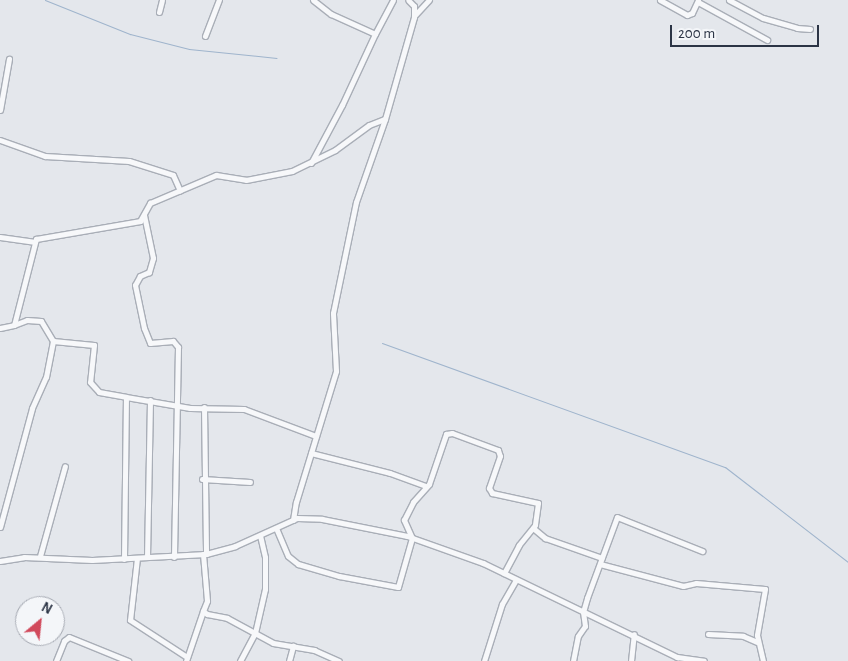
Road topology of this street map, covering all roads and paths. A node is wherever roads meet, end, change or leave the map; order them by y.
1 (162, 0) edge
2 (219, 0) edge
3 (313, 0) edge
4 (393, 0) edge
5 (408, 0) edge
6 (429, 0) edge
7 (660, 0) edge
8 (729, 0) edge
9 (698, 1) edge
10 (159, 12) dead end
11 (414, 17) junction
12 (810, 29) dead end
13 (375, 34) junction
14 (205, 36) dead end
15 (767, 40) dead end
16 (9, 59) dead end
17 (0, 110) edge
18 (385, 119) junction
19 (0, 140) edge
20 (311, 163) junction
21 (180, 191) junction
22 (144, 215) junction
23 (0, 237) edge
24 (34, 242) junction
25 (14, 326) junction
26 (0, 328) edge
27 (53, 341) junction
28 (126, 397) junction
29 (150, 400) junction
30 (177, 405) junction
31 (204, 407) junction
32 (316, 436) junction
33 (311, 453) junction
34 (65, 466) dead end
35 (202, 479) junction
36 (250, 482) dead end
37 (426, 486) junction
38 (293, 520) junction
39 (0, 527) edge
40 (276, 528) junction
41 (533, 528) junction
42 (260, 536) junction
43 (412, 538) junction
44 (702, 551) dead end
45 (204, 554) junction
46 (40, 556) junction
47 (147, 557) junction
48 (174, 557) junction
49 (137, 558) junction
50 (124, 559) junction
51 (0, 561) edge
52 (601, 561) junction
53 (504, 574) junction
54 (516, 580) junction
55 (203, 611) junction
56 (583, 612) junction
57 (254, 633) junction
58 (634, 634) junction
59 (708, 634) dead end
60 (757, 642) junction
61 (293, 646) junction
62 (186, 659) edge
63 (56, 661) edge
64 (128, 661) edge
65 (240, 661) edge
66 (289, 661) edge
67 (339, 661) edge
68 (484, 661) edge
69 (573, 661) edge
70 (631, 661) edge
71 (704, 661) edge
72 (764, 661) edge

1 - 10 street
2 - 14 street
3 - 13 street
4 - 13 street
5 - 11 street
6 - 11 street
7 - 9 street
8 - 12 street
9 - 15 street
11 - 18 street
13 - 20 street
16 - 17 street
18 - 20 street
18 - 32 street
19 - 21 street
20 - 21 street
21 - 22 street
22 - 24 street
22 - 30 street
23 - 24 street
24 - 25 street
25 - 26 street
25 - 27 street
27 - 28 street
27 - 39 street
28 - 29 street
28 - 50 street
29 - 30 street
29 - 47 street
30 - 31 street
30 - 48 street
31 - 32 street
31 - 35 street
32 - 33 street
33 - 37 street
33 - 38 street
34 - 46 street
35 - 36 street
35 - 45 street
37 - 41 street
37 - 43 street
38 - 40 street
38 - 43 street
40 - 42 street
40 - 43 street
41 - 52 street
41 - 53 street
42 - 45 street
42 - 57 street
43 - 53 street
44 - 52 street
45 - 48 street
45 - 55 street
46 - 50 street
46 - 51 street
47 - 48 street
47 - 49 street
49 - 50 street
49 - 62 street
52 - 56 street
52 - 60 street
53 - 54 street
54 - 56 street
54 - 68 street
55 - 57 street
55 - 62 street
56 - 58 street
56 - 69 street
57 - 61 street
57 - 65 street
58 - 70 street
58 - 71 street
59 - 60 street
60 - 72 street
61 - 66 street
61 - 67 street
63 - 64 street

